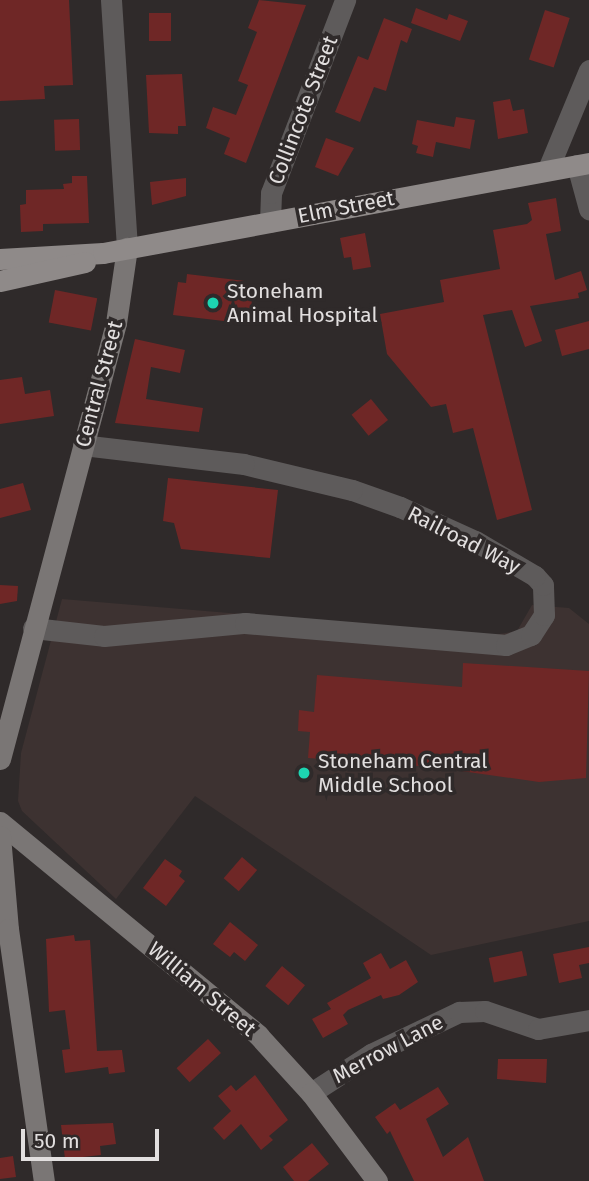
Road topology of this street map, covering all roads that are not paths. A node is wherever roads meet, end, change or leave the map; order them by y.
1 (111, 0) edge
2 (345, 0) edge
3 (589, 70) edge
4 (583, 164) edge
5 (548, 169) junction
6 (589, 209) edge
7 (270, 222) junction
8 (127, 248) junction
9 (103, 253) junction
10 (0, 259) edge
11 (0, 281) edge
12 (83, 445) junction
13 (33, 628) junction
14 (0, 759) edge
15 (0, 822) edge
16 (0, 836) edge
17 (589, 1020) edge
18 (311, 1093) junction
19 (44, 1181) edge
20 (377, 1181) edge

1 - 8 street, Central Street
2 - 7 street, Collincote Street
3 - 5 street
4 - 5 main road, Elm Street
4 - 6 street
5 - 7 main road, Elm Street
7 - 8 main road, Elm Street
8 - 9 main road, Elm Street
8 - 12 street, Central Street
9 - 10 main road, Elm Street
9 - 11 main road, Elm Street
12 - 13 street, Central Street
12 - 13 street, Railroad Way
13 - 14 street, Central Street
15 - 18 street, William Street
16 - 19 street
17 - 18 street, Merrow Lane
18 - 20 street, William Street

